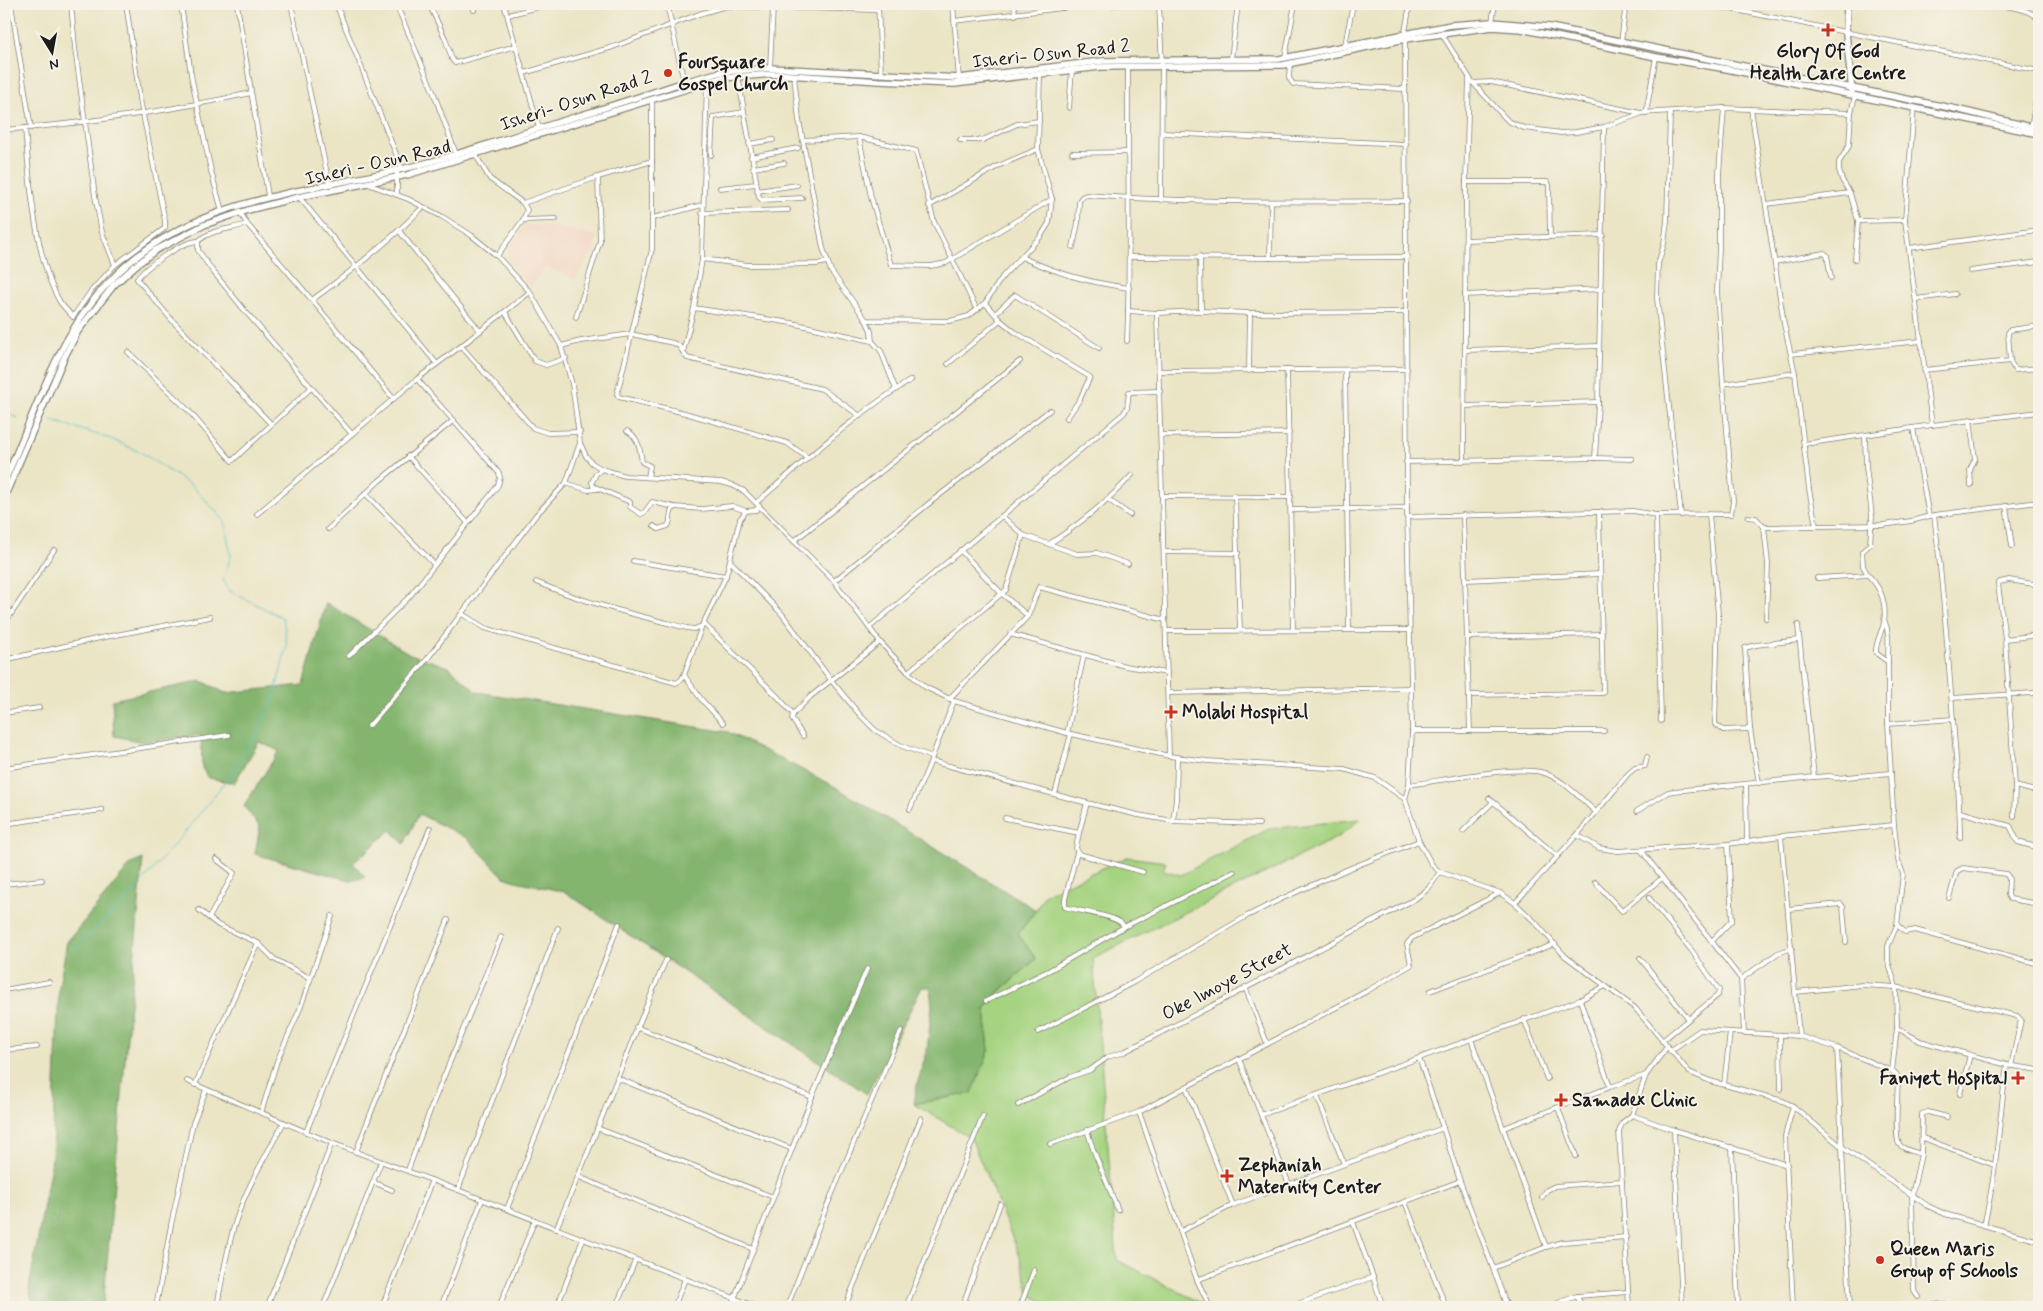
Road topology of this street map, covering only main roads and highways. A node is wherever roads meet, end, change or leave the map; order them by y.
1 (1847, 4) edge
2 (1405, 36) junction
3 (1162, 63) junction
4 (959, 81) junction
5 (1853, 93) junction
6 (2039, 129) edge
7 (2039, 134) edge
8 (4, 482) edge
9 (4, 498) edge

1 - 5 main road
2 - 3 main road, Isheri- Osun Road 2
2 - 3 main road, Isheri - Osun Road
2 - 5 main road, Isheri - Osun Road
2 - 5 main road, Isheri- Osun Road 2
3 - 4 main road, Isheri - Osun Road
3 - 4 main road, Isheri- Osun Road 2
4 - 8 main road, Isheri- Osun Road 2
4 - 9 main road, Isheri - Osun Road
5 - 6 main road, Isheri- Osun Road 2
5 - 7 main road, Isheri - Osun Road

